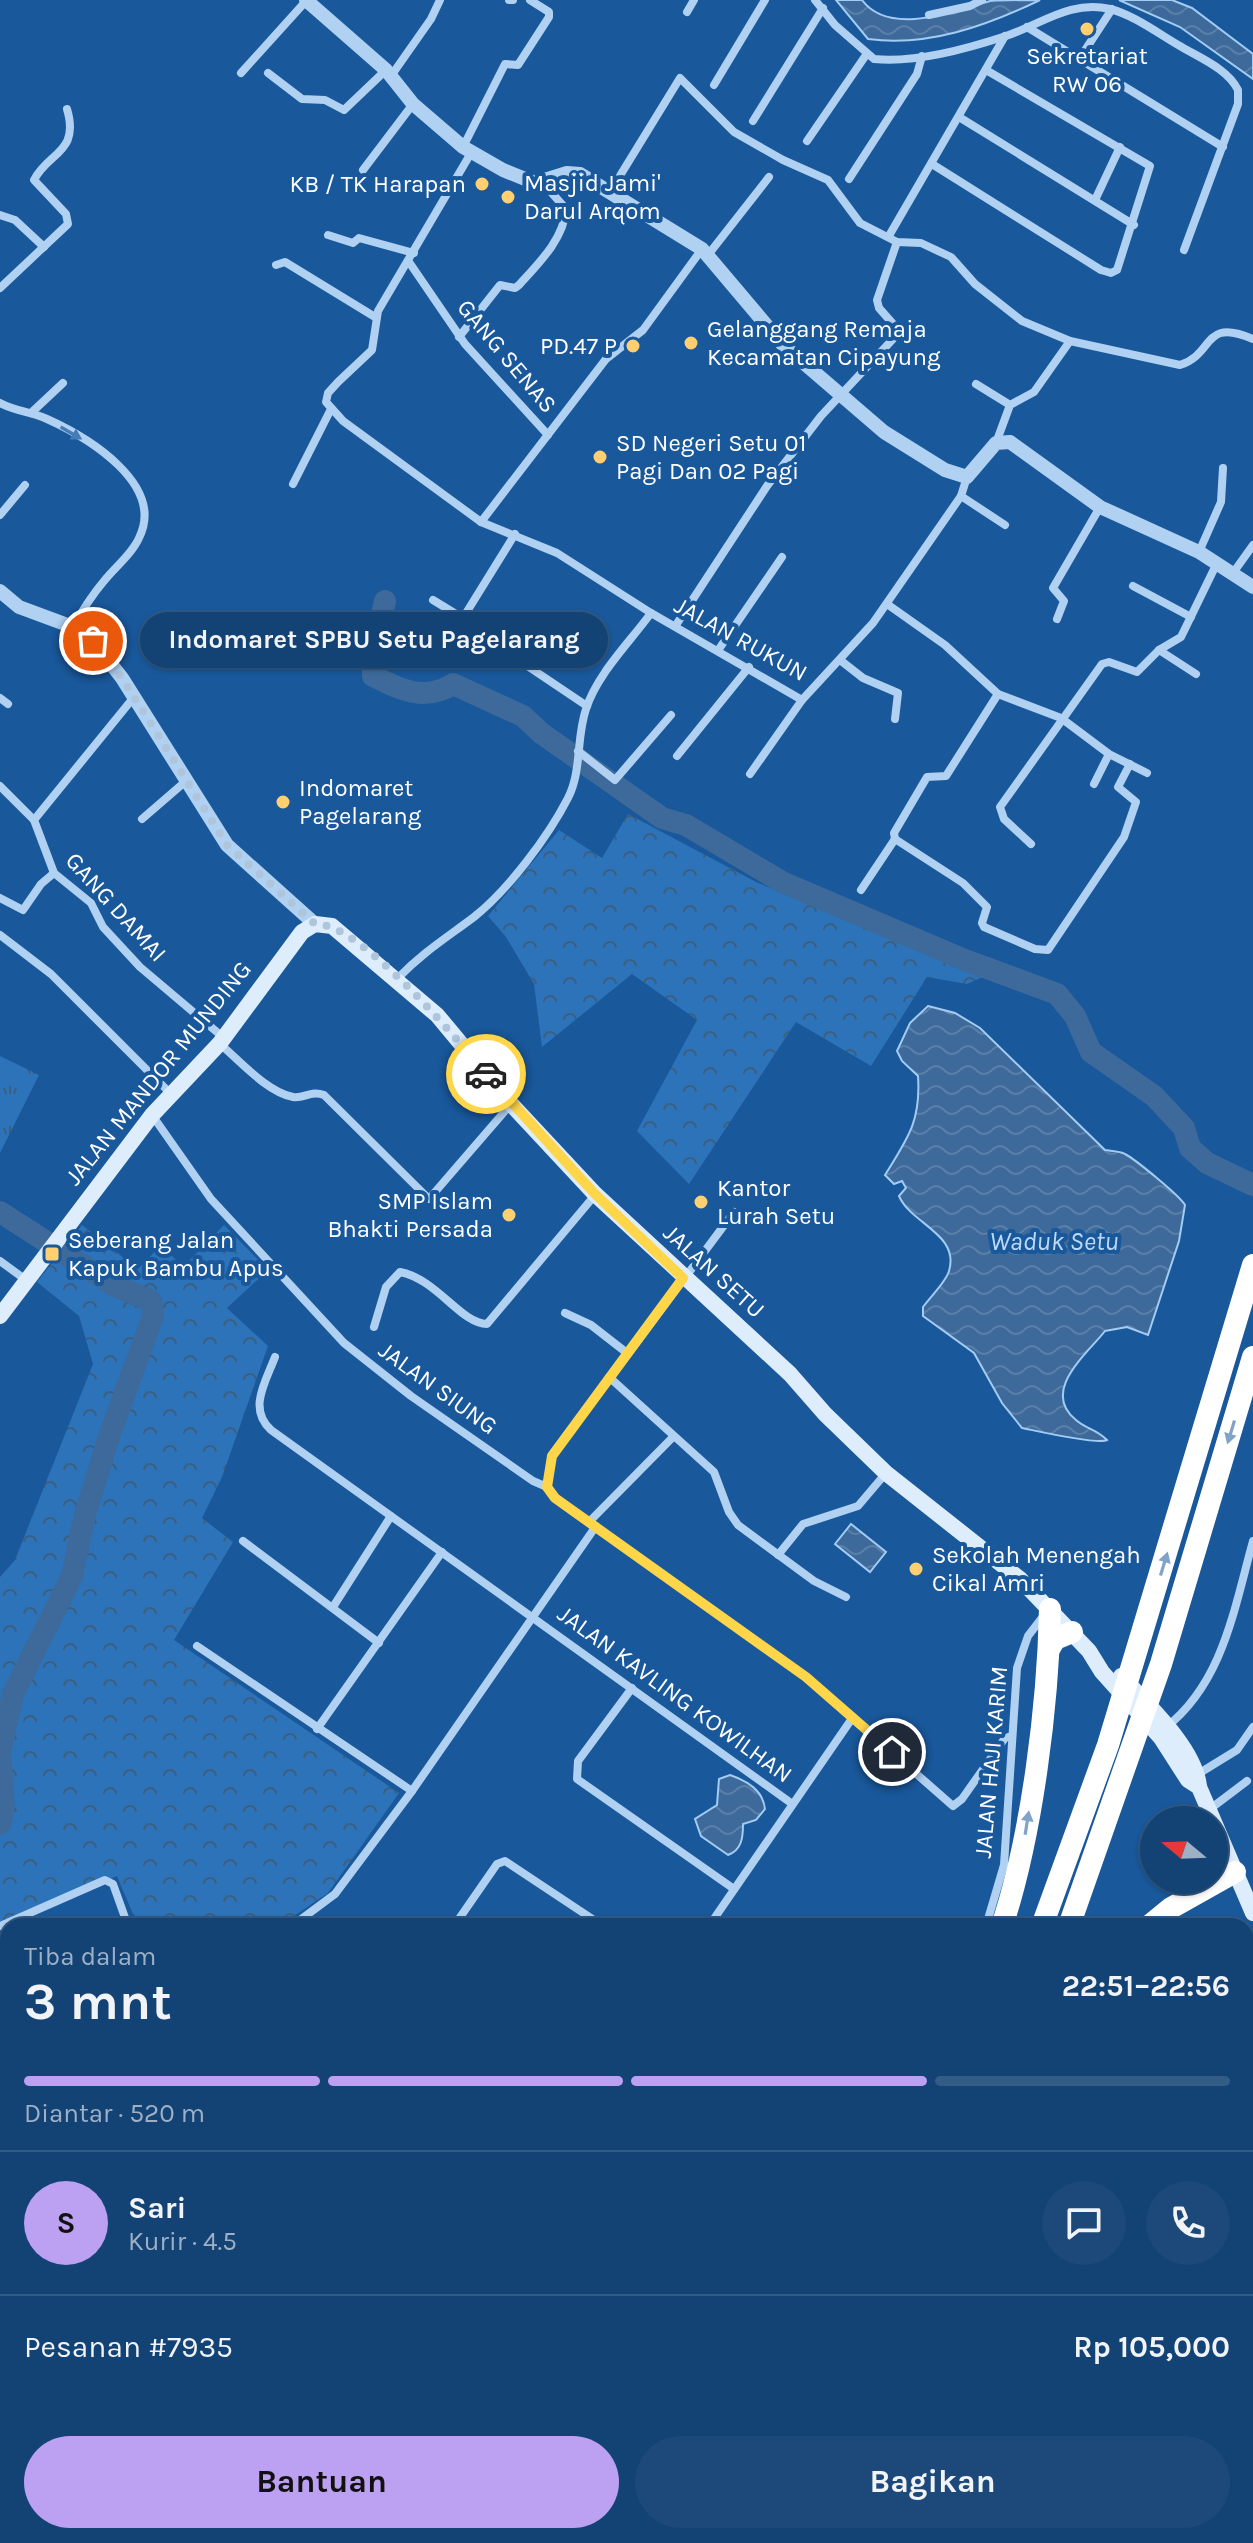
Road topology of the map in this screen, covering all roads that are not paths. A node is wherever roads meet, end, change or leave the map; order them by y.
1 (306, 0) edge
2 (530, 0) edge
3 (694, 0) edge
4 (765, 0) edge
5 (815, 0) edge
6 (982, 0) edge
7 (441, 1) edge
8 (823, 8) junction
9 (1112, 9) junction
10 (687, 12) dead end
11 (929, 15) dead end
12 (1027, 27) junction
13 (1005, 36) junction
14 (866, 55) junction
15 (922, 56) junction
16 (1080, 58) junction
17 (986, 70) junction
18 (241, 73) dead end
19 (268, 73) dead end
20 (388, 73) junction
21 (714, 85) dead end
22 (413, 104) junction
23 (67, 109) dead end
24 (959, 117) junction
25 (753, 121) dead end
26 (807, 141) dead end
27 (1120, 147) junction
28 (1223, 147) junction
29 (467, 150) junction
30 (932, 164) junction
31 (363, 170) dead end
32 (769, 177) dead end
33 (849, 179) dead end
34 (543, 183) junction
35 (610, 192) junction
36 (1095, 200) junction
37 (0, 215) edge
38 (1134, 225) junction
39 (890, 234) dead end
40 (328, 235) dead end
41 (897, 242) junction
42 (44, 247) junction
43 (1184, 250) dead end
44 (705, 252) junction
45 (414, 253) junction
46 (409, 262) junction
47 (276, 265) dead end
48 (0, 288) edge
49 (375, 317) junction
50 (459, 337) junction
51 (1253, 339) edge
52 (1070, 341) junction
53 (63, 383) dead end
54 (976, 384) dead end
55 (841, 393) junction
56 (0, 403) edge
57 (1010, 405) junction
58 (331, 409) junction
59 (31, 413) junction
60 (548, 435) junction
61 (996, 443) junction
62 (1223, 468) dead end
63 (967, 477) junction
64 (293, 484) dead end
65 (25, 485) dead end
66 (961, 496) junction
67 (1100, 507) junction
68 (0, 515) edge
69 (481, 522) junction
70 (1005, 525) dead end
71 (515, 534) junction
72 (1253, 545) edge
73 (1199, 552) junction
74 (782, 557) dead end
75 (1217, 562) junction
76 (1233, 573) junction
77 (1133, 586) dead end
78 (1253, 587) edge
79 (0, 591) edge
80 (433, 600) dead end
81 (887, 604) junction
82 (651, 613) junction
83 (1191, 617) junction
84 (463, 618) junction
85 (1057, 619) dead end
86 (676, 625) junction
87 (73, 627) junction
88 (500, 641) dead end
89 (719, 649) junction
90 (1159, 650) junction
91 (840, 660) junction
92 (520, 661) dead end
93 (749, 667) junction
94 (1196, 674) dead end
95 (998, 694) junction
96 (134, 697) junction
97 (802, 700) junction
98 (587, 706) junction
99 (671, 715) dead end
100 (1061, 718) junction
101 (895, 719) dead end
102 (578, 753) junction
103 (1109, 754) junction
104 (677, 756) dead end
105 (1130, 764) junction
106 (1147, 773) dead end
107 (750, 774) dead end
108 (186, 781) junction
109 (1094, 784) dead end
110 (0, 786) edge
111 (142, 819) dead end
112 (34, 820) junction
113 (895, 839) junction
114 (1031, 844) dead end
115 (54, 873) junction
116 (861, 890) dead end
117 (0, 898) edge
118 (315, 924) junction
119 (0, 935) edge
120 (398, 978) junction
121 (222, 1040) junction
122 (171, 1094) junction
123 (511, 1104) junction
124 (152, 1115) junction
125 (595, 1194) junction
126 (734, 1212) dead end
127 (0, 1261) edge
128 (1253, 1265) edge
129 (683, 1278) junction
130 (26, 1280) junction
131 (565, 1313) dead end
132 (0, 1316) edge
133 (374, 1327) dead end
134 (627, 1353) junction
135 (275, 1357) dead end
136 (1253, 1357) edge
137 (609, 1377) junction
138 (673, 1437) junction
139 (886, 1473) junction
140 (547, 1487) junction
141 (391, 1516) junction
142 (593, 1524) junction
143 (243, 1541) dead end
144 (1253, 1541) edge
145 (442, 1552) junction
146 (778, 1555) junction
147 (846, 1597) dead end
148 (333, 1607) junction
149 (1049, 1609) junction
150 (535, 1617) junction
151 (1072, 1632) junction
152 (379, 1643) junction
153 (197, 1646) dead end
154 (1049, 1649) junction
155 (632, 1688) junction
156 (853, 1717) junction
157 (1253, 1727) edge
158 (317, 1729) junction
159 (1162, 1730) junction
160 (1012, 1736) junction
161 (1198, 1781) junction
162 (1247, 1781) dead end
163 (412, 1791) junction
164 (791, 1803) junction
165 (1209, 1806) edge
166 (1214, 1806) edge
167 (1228, 1854) edge
168 (1235, 1872) junction
169 (734, 1889) junction
170 (1251, 1902) edge
171 (20, 1918) edge
172 (125, 1918) edge
173 (303, 1918) edge
174 (460, 1918) edge
175 (591, 1918) edge
176 (714, 1918) edge
177 (988, 1918) edge
178 (1004, 1918) edge
179 (1045, 1918) edge
180 (1072, 1918) edge
181 (1159, 1918) edge

1 - 18 street
1 - 20 street
2 - 29 street
3 - 10 street
4 - 21 street
5 - 8 street
6 - 11 street
7 - 20 street
8 - 14 street
8 - 25 street
9 - 12 street
9 - 16 street
9 - 28 street
12 - 13 street
12 - 16 street
13 - 15 street
13 - 17 street
14 - 15 street
14 - 26 street
15 - 33 street
16 - 28 street
17 - 24 street
17 - 27 street
19 - 20 street
20 - 22 street
22 - 29 street
22 - 31 street
23 - 42 street
24 - 30 street
24 - 36 street
27 - 36 street
27 - 38 street
28 - 43 street
29 - 34 street
29 - 45 street
30 - 38 street
30 - 39 street
32 - 44 street
34 - 35 street
34 - 50 street
35 - 41 street
35 - 44 street
36 - 38 street
37 - 42 street
40 - 45 street
41 - 52 street
41 - 55 street
42 - 48 street
44 - 55 street
44 - 60 street
45 - 46 street
46 - 49 street
46 - 50 street, GANG SENAS
47 - 49 street
49 - 58 street
50 - 60 street, GANG SENAS
51 - 52 street
52 - 57 street
53 - 59 street
54 - 57 street
55 - 63 street
55 - 86 street
56 - 59 street
57 - 61 street
58 - 64 street
58 - 69 street, JALAN RUKUN
59 -> 87 street
60 - 69 street
61 - 63 street
61 - 67 street
62 - 73 street
63 - 66 street, JALAN RUKUN
65 - 68 street
66 - 70 street
66 - 81 street, JALAN RUKUN
67 - 73 street
67 - 85 street
69 - 71 street, JALAN RUKUN
71 - 82 street, JALAN RUKUN
71 - 84 street
72 - 76 street
73 - 75 street
74 - 89 street
75 - 76 street
75 - 83 street
76 - 78 street
77 - 83 street
79 - 87 street
80 - 84 street
81 - 91 street, JALAN RUKUN
81 - 95 street
82 - 86 street, JALAN RUKUN
82 - 98 street, JALAN RUKUN
83 - 90 street
84 - 88 street
86 - 89 street, JALAN RUKUN
87 - 96 street
89 - 93 street, JALAN RUKUN
90 - 94 street
90 - 100 street
91 - 97 street, JALAN RUKUN
91 - 101 street
92 - 98 street
93 - 97 street, JALAN RUKUN
93 - 104 street
95 - 100 street
95 - 113 street
96 - 108 street
96 - 112 street
97 - 107 street
98 - 102 street, JALAN RUKUN
99 - 102 street
100 - 103 street
100 - 114 street
102 - 120 street, JALAN RUKUN
103 - 105 street
103 - 109 street
105 - 106 street
105 - 113 street
108 - 111 street
108 - 118 street
110 - 112 street, GANG DAMAI
112 - 115 street, GANG DAMAI
113 - 116 street
115 - 117 street
115 - 121 street, GANG DAMAI
118 - 120 main road, JALAN SETU
118 - 121 main road, JALAN MANDOR MUNDING
119 - 122 street
120 - 123 main road, JALAN SETU
121 - 122 main road, JALAN MANDOR MUNDING
121 - 123 street, GANG DAMAI
122 - 124 main road, JALAN MANDOR MUNDING
123 - 125 main road, JALAN SETU
124 - 130 main road, JALAN MANDOR MUNDING
124 - 140 street, JALAN SIUNG
125 - 129 main road, JALAN SETU
125 - 133 street
126 - 129 street
127 - 130 street
179 -> 128 highway
129 - 134 street
129 - 139 main road, JALAN SETU
130 - 132 main road, JALAN MANDOR MUNDING
131 - 134 street
134 - 137 street
135 - 141 street, JALAN KAVLING KOWILHAN
136 -> 180 highway
137 - 138 street
137 - 140 street
138 - 142 street
138 - 146 street
139 - 146 street
139 - 149 main road, JALAN SETU
140 - 142 street, JALAN SIUNG
141 - 145 street, JALAN KAVLING KOWILHAN
141 - 148 street
142 - 150 street
142 - 156 street, JALAN SIUNG
143 - 148 street
144 - 159 street
145 - 150 street, JALAN KAVLING KOWILHAN
145 - 152 street
146 - 147 street
148 - 152 street
149 - 151 main road, JALAN SETU
149 - 154 highway
149 - 160 street, JALAN HAJI KARIM
150 - 155 street, JALAN KAVLING KOWILHAN
150 - 163 street
151 - 154 highway
151 - 159 main road, JALAN SETU
152 - 158 street
153 - 158 street
178 -> 154 highway
155 - 164 street, JALAN KAVLING KOWILHAN
155 - 169 street
156 - 160 street, JALAN SIUNG
156 - 164 street
157 - 161 street
158 - 163 street
159 - 161 main road, JALAN SETU
160 - 177 street, JALAN HAJI KARIM
161 - 165 main road, JALAN SETU
162 - 166 street
163 - 173 street
164 - 169 street
167 - 168 main road, JALAN SETU
168 - 170 main road, JALAN SETU
168 - 181 highway
169 - 176 street
171 - 172 street
174 - 175 street

